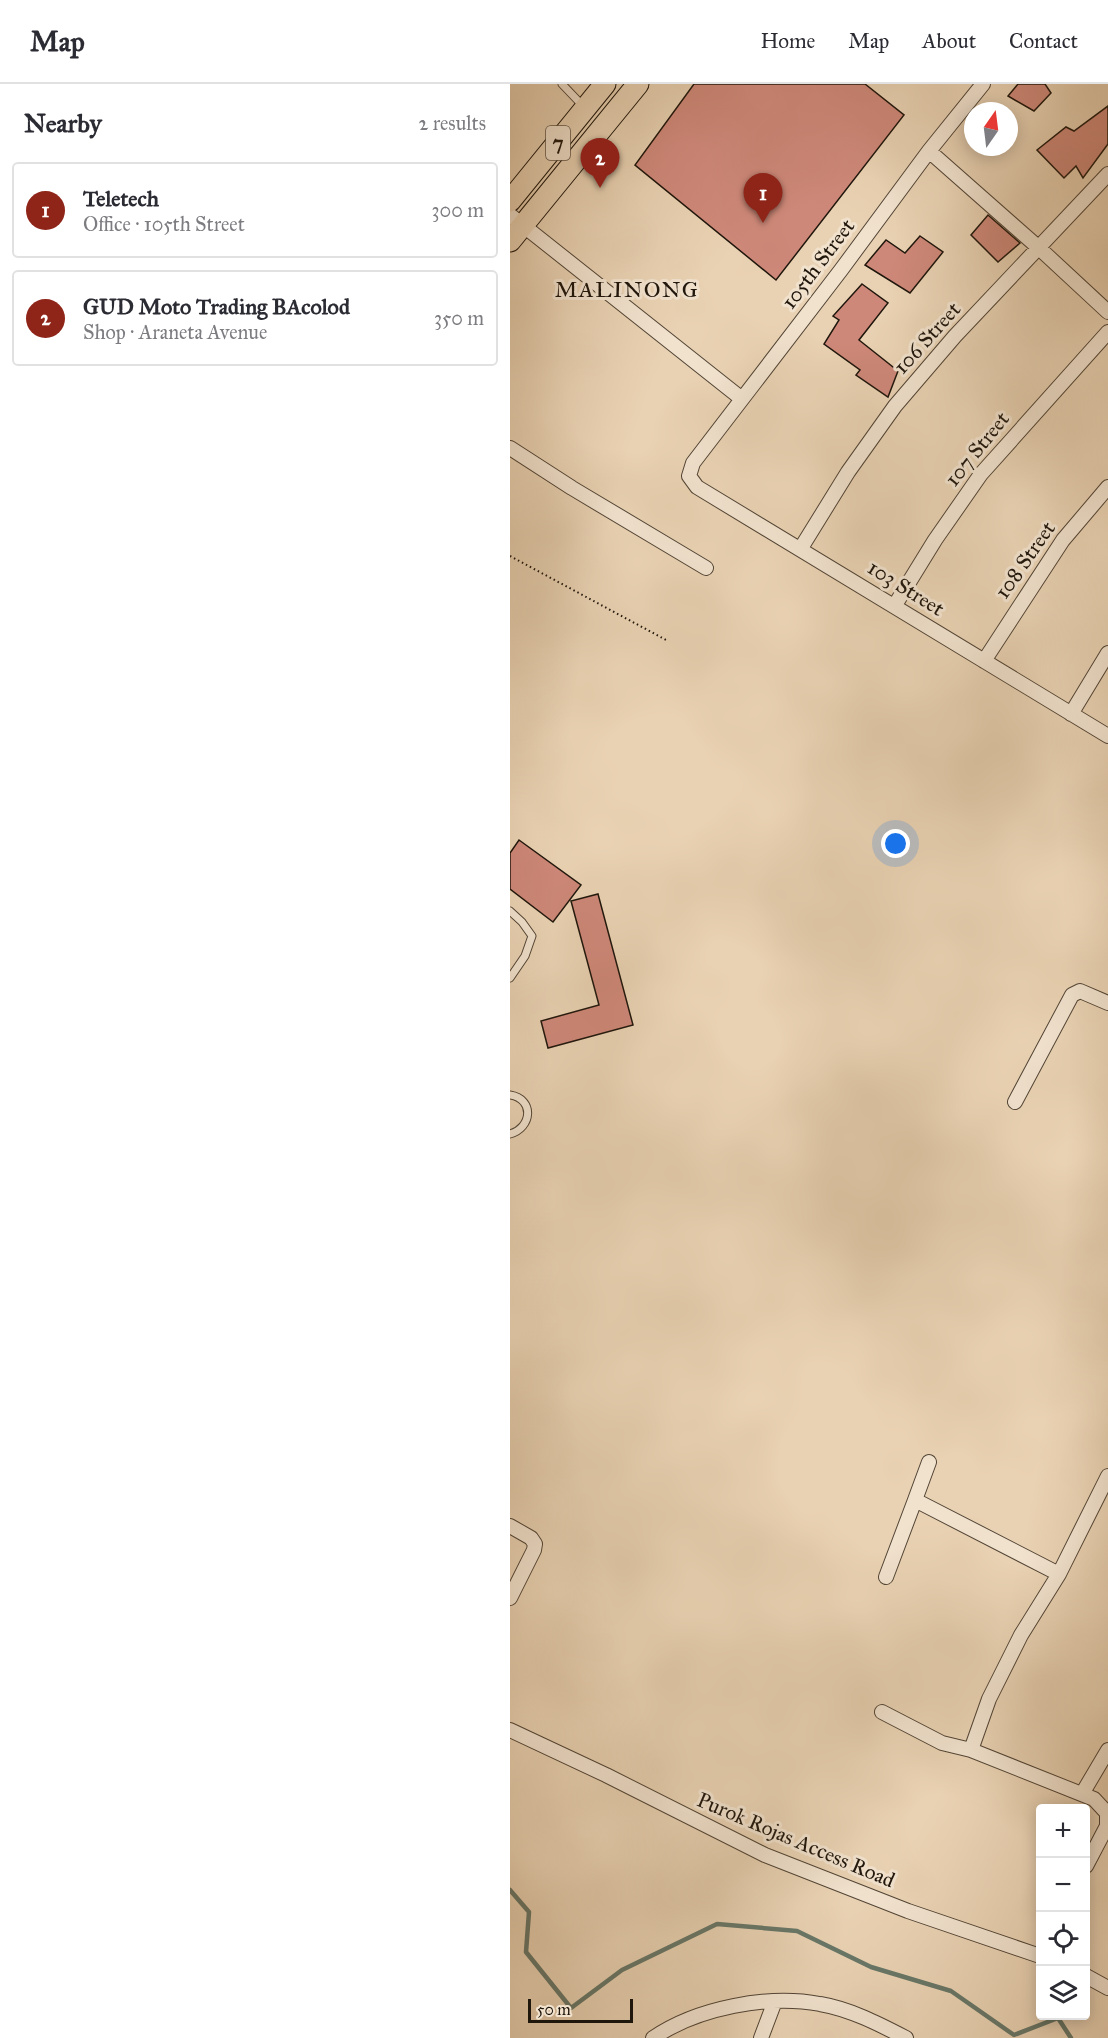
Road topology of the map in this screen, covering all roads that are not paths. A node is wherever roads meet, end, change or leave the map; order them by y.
1 (562, 84) edge
2 (605, 84) edge
3 (638, 84) edge
4 (983, 84) edge
5 (586, 108) junction
6 (929, 151) junction
7 (1108, 174) edge
8 (510, 201) edge
9 (514, 227) edge
10 (1039, 248) junction
11 (1108, 312) edge
12 (1108, 332) edge
13 (741, 399) junction
14 (510, 448) edge
15 (690, 471) joint
16 (1108, 487) edge
17 (801, 548) junction
18 (706, 568) dead end
19 (895, 605) junction
20 (1108, 653) edge
21 (984, 661) junction
22 (1071, 714) junction
23 (1108, 736) edge
24 (510, 911) edge
25 (510, 978) edge
26 (1108, 1003) edge
27 (510, 1095) edge
28 (1015, 1102) dead end
29 (510, 1134) edge
30 (929, 1462) dead end
31 (1108, 1476) edge
32 (915, 1500) junction
33 (510, 1527) edge
34 (1059, 1574) junction
35 (886, 1577) dead end
36 (510, 1598) edge
37 (882, 1712) dead end
38 (510, 1730) edge
39 (971, 1750) junction
40 (1108, 1750) edge
41 (1082, 1794) junction
42 (1104, 1843) edge
43 (1090, 1861) edge
44 (1036, 1954) edge
45 (1090, 1978) edge
46 (1108, 1988) edge
47 (775, 2001) junction
48 (903, 2037) edge
49 (653, 2038) edge
50 (761, 2038) edge

1 - 5 lane
2 - 5 main road, 7
3 - 9 main road, 7
4 - 6 street, 105th Street
5 - 8 main road, 7
6 - 10 street
6 - 13 street, 105th Street
7 - 10 street, 106 Street
9 - 13 street
10 - 11 street
10 - 17 street, 106 Street
12 - 19 street, 107 Street
13 - 15 street, 105th Street
14 - 18 street
15 - 17 street, 103 Street
16 - 21 street, 108 Street
17 - 19 street, 103 Street
19 - 21 street, 103 Street
20 - 22 street
21 - 22 street, 103 Street
22 - 23 street, 103 Street
24 - 25 lane
26 - 28 street
27 - 29 lane
30 - 32 street
31 - 34 street
32 - 34 street
32 - 35 street
33 - 36 street
34 - 39 street
37 - 39 street
38 - 44 street, Purok Rojas Access Road
39 - 41 street
40 - 41 street
41 - 42 street
42 - 43 street
45 - 46 street
47 - 48 street
47 - 49 street
47 - 50 street

